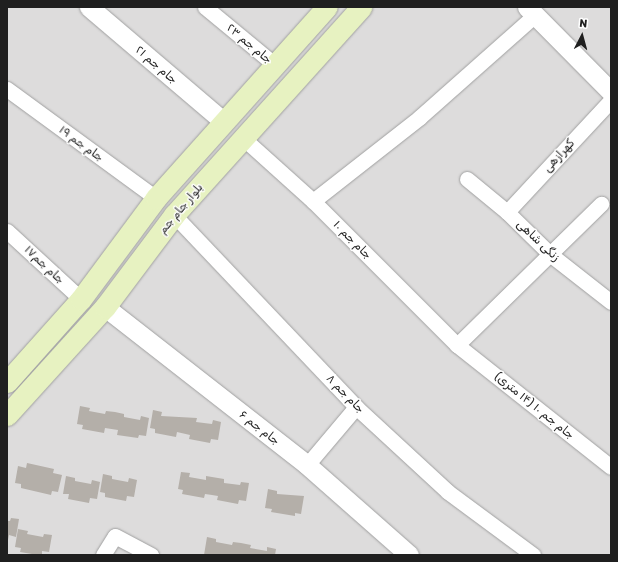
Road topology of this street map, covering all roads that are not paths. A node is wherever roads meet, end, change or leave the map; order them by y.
1 (89, 7) edge
2 (205, 7) edge
3 (327, 7) edge
4 (361, 7) edge
5 (531, 11) edge
6 (275, 65) junction
7 (7, 89) edge
8 (611, 92) edge
9 (611, 100) edge
10 (224, 122) junction
11 (243, 138) junction
12 (467, 178) dead end
13 (156, 198) junction
14 (313, 201) junction
15 (601, 204) dead end
16 (508, 212) junction
17 (174, 215) junction
18 (7, 231) edge
19 (551, 255) junction
20 (81, 299) junction
21 (611, 302) edge
22 (105, 307) junction
23 (457, 345) junction
24 (8, 381) edge
25 (356, 407) junction
26 (7, 416) edge
27 (306, 465) junction
28 (611, 468) edge
29 (103, 555) edge
30 (151, 555) edge
31 (409, 555) edge
32 (533, 555) edge

1 - 10 street, جام جم ۲۱
2 - 6 street, جام جم ۲۳
3 - 6 main road, بلوار جام جم
4 - 11 main road, بلوار جام جم
5 - 8 street
5 - 14 street
6 - 10 main road, بلوار جام جم
7 - 13 street, جام جم ۱۹
9 - 16 street, کهرازهی
10 - 11 main road
10 - 13 main road, بلوار جام جم
11 - 14 street, جام جم ۱۰
11 - 17 main road, بلوار جام جم
12 - 16 street, زنگی شاهی
13 - 20 main road, بلوار جام جم
14 - 23 street, جام جم ۱۰
15 - 19 street
16 - 19 street, زنگی شاهی
17 - 22 main road, بلوار جام جم
17 - 25 street, جام جم ۸
18 - 20 street, جام جم۱۷
19 - 21 street, زنگی شاهی
19 - 23 street
20 - 24 main road, بلوار جام جم
22 - 26 main road, بلوار جام جم
22 - 27 street, جام جم ۶
23 - 28 street, جام جم ۱۰ (۱۴ متری)
25 - 27 street
25 - 32 street, جام جم ۸
27 - 31 street, جام جم ۶
29 - 30 street

